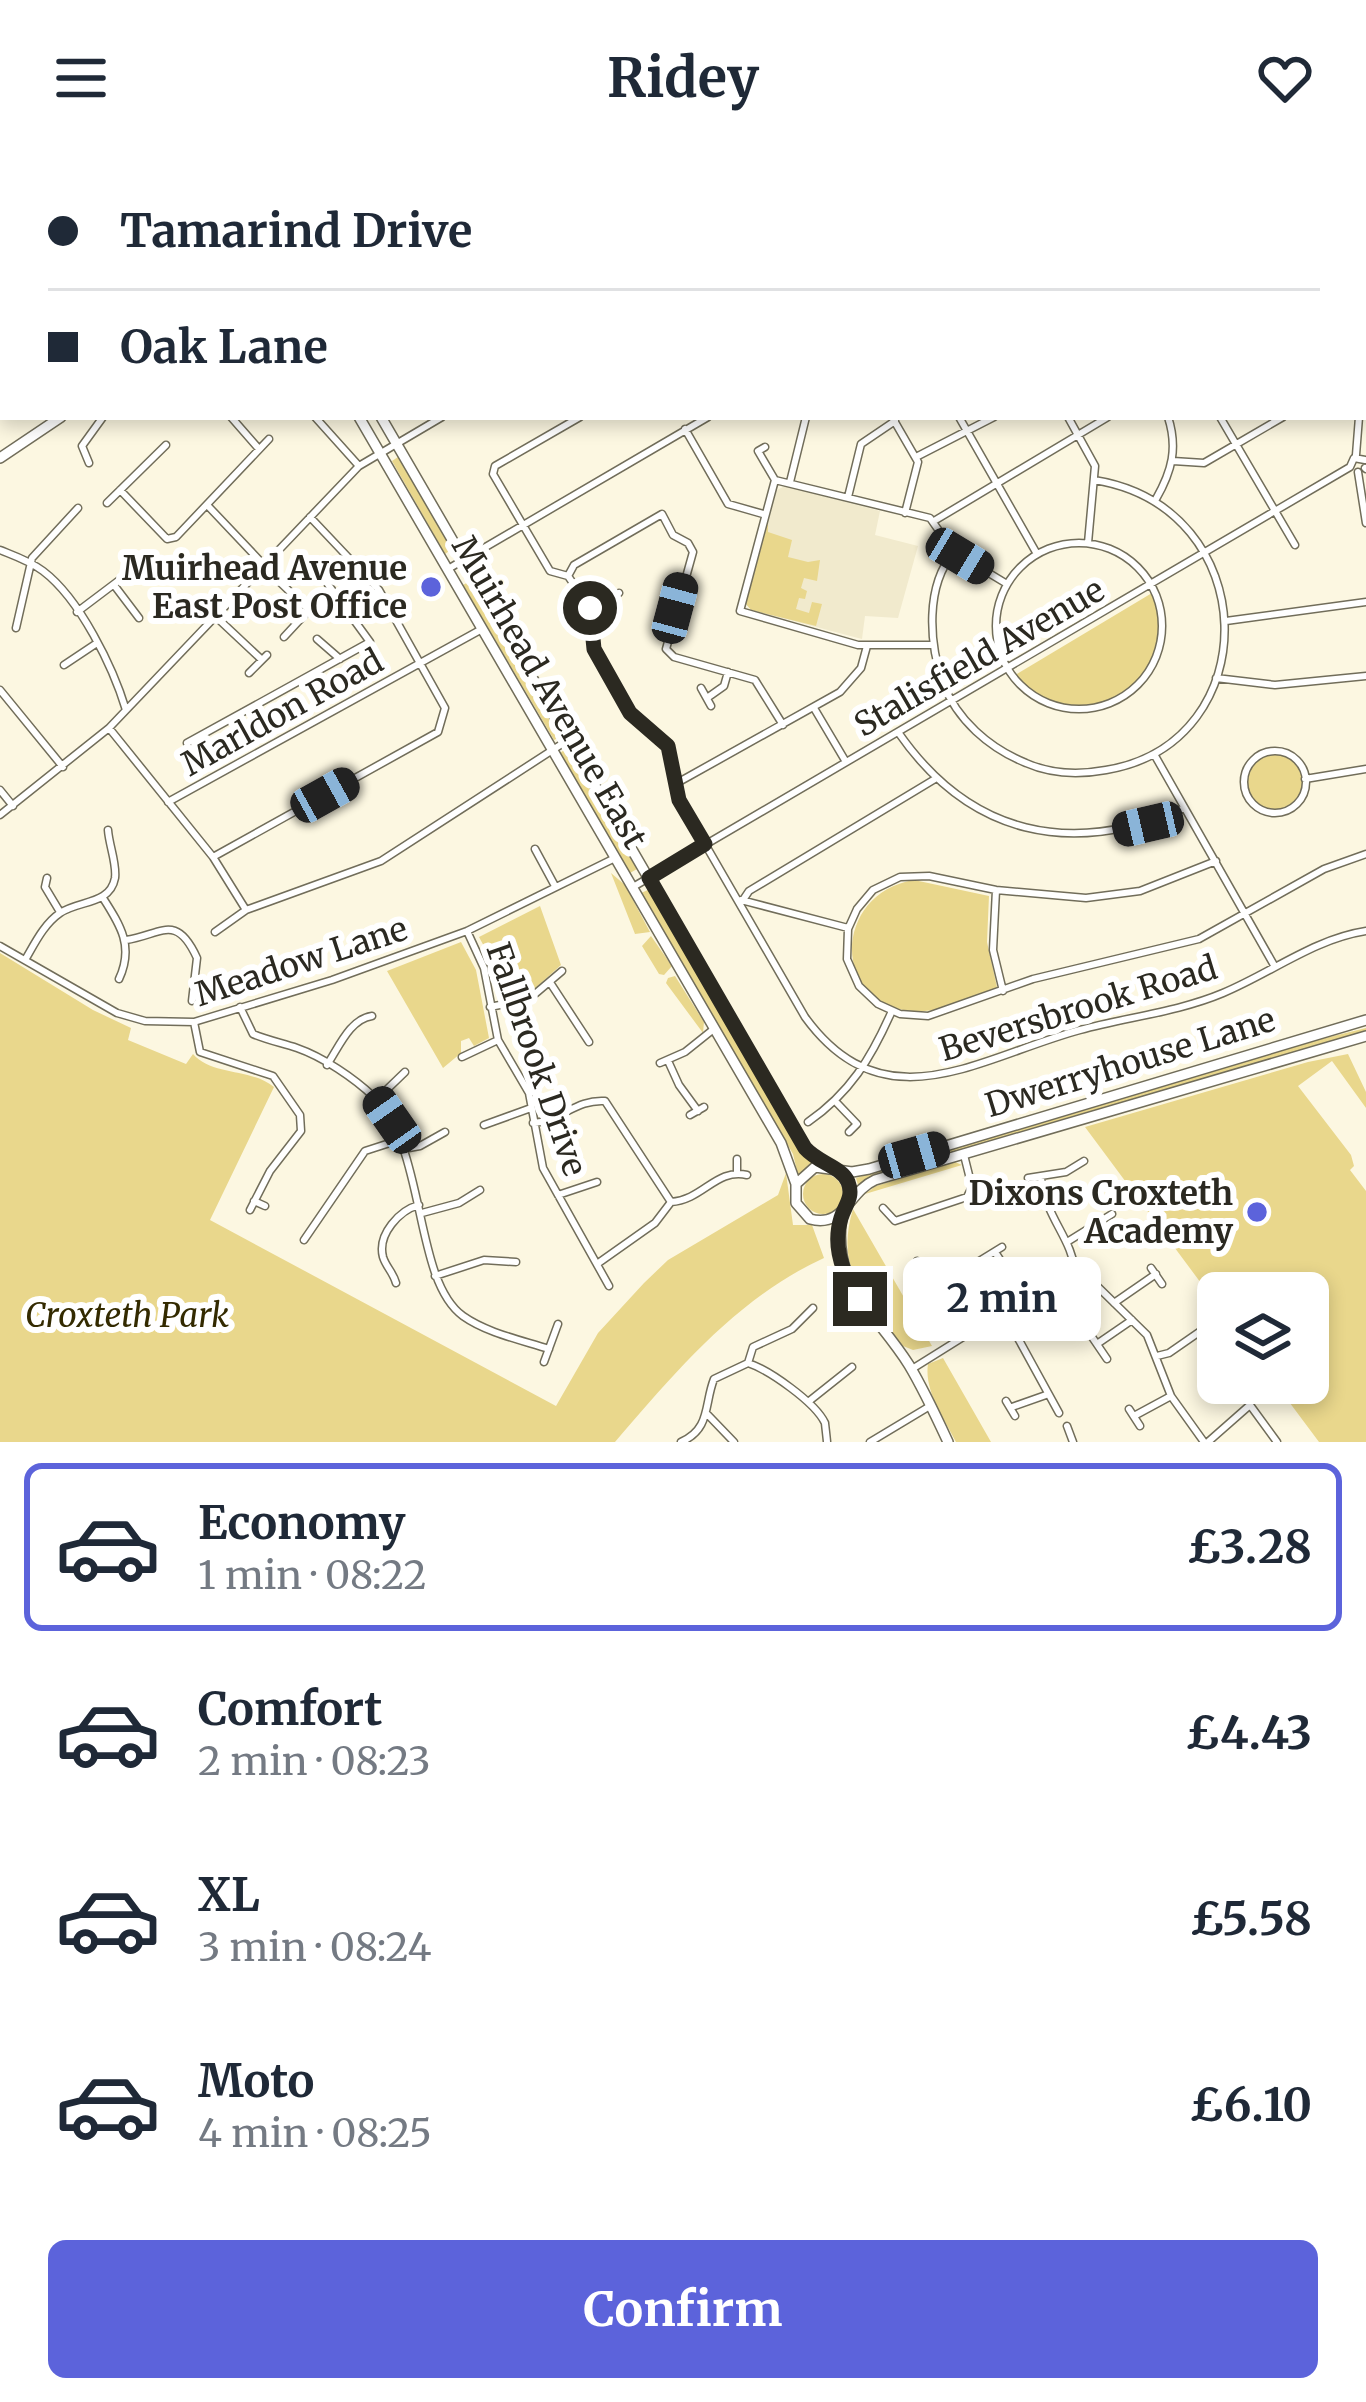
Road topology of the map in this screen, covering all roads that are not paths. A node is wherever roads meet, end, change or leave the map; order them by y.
1 (57, 420) edge
2 (102, 420) edge
3 (234, 420) edge
4 (318, 420) edge
5 (361, 420) edge
6 (383, 420) edge
7 (437, 420) edge
8 (575, 420) edge
9 (703, 420) edge
10 (805, 420) edge
11 (893, 420) edge
12 (895, 420) edge
13 (961, 420) edge
14 (988, 420) edge
15 (1070, 420) edge
16 (1103, 420) edge
17 (1169, 420) edge
18 (1222, 420) edge
19 (1278, 420) edge
20 (1359, 420) edge
21 (685, 430) junction
22 (966, 430) junction
23 (1078, 434) junction
24 (269, 439) dead end
25 (396, 443) junction
26 (166, 445) dead end
27 (1236, 446) junction
28 (765, 447) dead end
29 (259, 449) junction
30 (380, 452) junction
31 (916, 456) junction
32 (0, 458) edge
33 (1173, 461) junction
34 (89, 463) dead end
35 (1361, 465) edge
36 (359, 466) junction
37 (1094, 480) junction
38 (774, 482) junction
39 (790, 482) junction
40 (996, 482) junction
41 (120, 490) junction
42 (848, 497) junction
43 (1155, 500) junction
44 (107, 503) dead end
45 (208, 506) junction
46 (78, 508) dead end
47 (1274, 510) junction
48 (904, 512) junction
49 (764, 514) junction
50 (310, 518) junction
51 (934, 521) junction
52 (1366, 523) edge
53 (524, 525) junction
54 (1088, 543) junction
55 (1294, 545) dead end
56 (0, 550) edge
57 (1207, 552) junction
58 (954, 553) junction
59 (1037, 554) junction
60 (464, 560) junction
61 (31, 563) junction
62 (262, 564) junction
63 (134, 569) dead end
64 (448, 569) junction
65 (319, 572) dead end
66 (568, 576) junction
67 (1006, 584) junction
68 (114, 585) junction
69 (1151, 585) junction
70 (379, 590) junction
71 (620, 593) dead end
72 (610, 598) junction
73 (1366, 602) edge
74 (590, 608) junction
75 (616, 609) dead end
76 (77, 612) junction
77 (350, 612) junction
78 (214, 615) junction
79 (139, 619) dead end
80 (1226, 621) junction
81 (16, 628) dead end
82 (482, 629) junction
83 (284, 637) dead end
84 (317, 639) dead end
85 (97, 643) junction
86 (933, 645) junction
87 (867, 646) junction
88 (340, 659) junction
89 (421, 662) junction
90 (64, 665) dead end
91 (1006, 669) junction
92 (728, 672) junction
93 (249, 674) dead end
94 (1366, 676) edge
95 (1216, 678) junction
96 (701, 688) dead end
97 (0, 690) edge
98 (951, 701) junction
99 (814, 708) junction
100 (126, 710) junction
101 (783, 724) junction
102 (109, 728) junction
103 (898, 732) junction
104 (568, 740) junction
105 (188, 743) dead end
106 (553, 749) junction
107 (1154, 754) junction
108 (847, 763) junction
109 (63, 767) junction
110 (1366, 770) edge
111 (935, 779) junction
112 (1305, 779) junction
113 (676, 783) junction
114 (0, 790) edge
115 (168, 802) junction
116 (13, 806) junction
117 (1184, 808) junction
118 (0, 815) edge
119 (97, 838) dead end
120 (705, 844) junction
121 (535, 849) dead end
122 (1366, 854) edge
123 (213, 857) junction
124 (615, 858) junction
125 (1216, 861) junction
126 (649, 878) junction
127 (555, 886) junction
128 (34, 887) dead end
129 (632, 888) junction
130 (996, 890) junction
131 (103, 898) junction
132 (741, 900) junction
133 (246, 910) junction
134 (60, 913) junction
135 (1247, 914) junction
136 (848, 928) junction
137 (466, 931) junction
138 (1366, 931) edge
139 (215, 932) dead end
140 (127, 940) junction
141 (0, 946) edge
142 (25, 960) junction
143 (1275, 967) junction
144 (562, 971) dead end
145 (132, 977) dead end
146 (550, 983) junction
147 (181, 991) dead end
148 (1003, 991) junction
149 (239, 1007) junction
150 (490, 1007) junction
151 (892, 1012) junction
152 (372, 1016) dead end
153 (1366, 1020) edge
154 (194, 1022) junction
155 (715, 1028) junction
156 (1366, 1036) edge
157 (498, 1040) junction
158 (466, 1043) dead end
159 (575, 1043) dead end
160 (327, 1065) junction
161 (866, 1067) junction
162 (405, 1072) dead end
163 (611, 1091) dead end
164 (377, 1100) junction
165 (605, 1101) junction
166 (836, 1102) junction
167 (531, 1108) junction
168 (697, 1111) dead end
169 (495, 1119) junction
170 (808, 1122) dead end
171 (871, 1122) dead end
172 (533, 1123) junction
173 (484, 1124) dead end
174 (857, 1124) junction
175 (499, 1130) dead end
176 (445, 1132) dead end
177 (849, 1132) dead end
178 (399, 1140) junction
179 (403, 1149) junction
180 (964, 1155) junction
181 (737, 1159) dead end
182 (1084, 1161) dead end
183 (824, 1166) junction
184 (841, 1171) junction
185 (736, 1172) junction
186 (586, 1173) dead end
187 (747, 1175) dead end
188 (1028, 1178) dead end
189 (1041, 1178) junction
190 (796, 1184) junction
191 (480, 1190) dead end
192 (558, 1195) junction
193 (850, 1199) junction
194 (254, 1201) junction
195 (670, 1202) junction
196 (265, 1206) dead end
197 (883, 1208) dead end
198 (421, 1209) junction
199 (250, 1210) dead end
200 (1112, 1214) dead end
201 (842, 1215) junction
202 (820, 1222) junction
203 (308, 1237) dead end
204 (1067, 1242) junction
205 (838, 1251) junction
206 (917, 1261) dead end
207 (516, 1262) dead end
208 (976, 1263) dead end
209 (597, 1264) junction
210 (1076, 1275) junction
211 (435, 1276) junction
212 (396, 1283) dead end
213 (1162, 1284) dead end
214 (609, 1286) dead end
215 (1028, 1301) junction
216 (1114, 1303) junction
217 (813, 1308) dead end
218 (1009, 1320) junction
219 (1132, 1320) junction
220 (558, 1324) dead end
221 (968, 1334) junction
222 (1090, 1334) dead end
223 (1197, 1334) edge
224 (1096, 1344) junction
225 (549, 1349) junction
226 (1157, 1356) junction
227 (1107, 1359) dead end
228 (544, 1363) dead end
229 (748, 1363) junction
230 (852, 1367) dead end
231 (911, 1369) junction
232 (1046, 1395) junction
233 (1171, 1396) junction
234 (807, 1403) junction
235 (931, 1406) junction
236 (1011, 1408) dead end
237 (1059, 1413) dead end
238 (708, 1415) junction
239 (1067, 1426) dead end
240 (1140, 1426) dead end
241 (681, 1442) edge
242 (734, 1442) edge
243 (827, 1442) edge
244 (870, 1442) edge
245 (948, 1442) edge
246 (1073, 1442) edge
247 (1206, 1442) edge
248 (1277, 1442) edge

1 - 32 street
2 - 34 street
3 - 29 street
4 - 36 street
5 - 30 street, Muirhead Avenue East
6 - 25 street, Muirhead Avenue East
7 - 25 street
8 - 53 street
9 - 21 street
10 - 39 street
11 - 42 street
12 - 31 street
13 - 22 street
14 - 22 street
15 - 23 street
16 - 23 street
17 - 33 street
18 - 27 street
19 - 27 street
20 - 35 street
21 - 49 street
21 - 53 street
22 - 31 street
22 - 40 street
23 - 37 street
23 - 40 street
24 - 29 street
25 - 30 street
25 - 60 street, Muirhead Avenue East
26 - 41 street
27 - 33 street
27 - 47 street
28 - 38 street
29 - 45 street
30 - 36 street
30 - 64 street, Muirhead Avenue East
31 - 48 street
33 - 43 street
35 - 47 street, Stalisfield Avenue
35 - 52 street
36 - 50 street
37 - 43 street
37 - 54 street
38 - 39 street
38 - 49 street
39 - 42 street
40 - 51 street
40 - 59 street
41 - 44 street
41 - 45 street
42 - 48 street
43 - 57 street
45 - 62 street
46 - 61 street
47 - 55 street
47 - 57 street, Stalisfield Avenue
48 - 51 street
49 - 87 street
50 - 62 street
50 - 70 street
51 - 58 street
53 - 60 street
53 - 66 street
54 - 59 street
54 - 69 street
56 - 61 street
57 - 69 street, Stalisfield Avenue
57 - 80 street
58 - 67 street
58 - 86 street
59 - 67 street
60 - 64 street
60 - 104 street, Muirhead Avenue East
61 - 76 street
61 - 81 street
62 - 78 street
62 - 83 street
63 - 68 street
64 - 82 street, Muirhead Avenue East
65 - 77 street
66 - 74 street
66 - 92 street
67 - 91 street
68 - 76 street
68 - 79 street
69 - 91 street, Stalisfield Avenue
69 - 91 street
70 - 77 street
70 - 89 street
71 - 72 street
72 - 74 street
72 - 75 street
73 - 80 street
74 - 113 street
76 - 85 street
77 - 88 street
78 - 93 street
78 - 100 street
80 - 95 street
82 - 89 street, Marldon Road
82 - 106 street, Muirhead Avenue East
84 - 88 street
85 - 90 street
85 - 100 street
86 - 87 street
86 - 98 street
87 - 99 street
88 - 105 street
89 - 115 street, Marldon Road
89 - 123 street
91 - 98 street, Stalisfield Avenue
92 - 96 street
92 - 101 street
94 - 95 street
95 - 107 street
97 - 109 street
98 - 103 street, Stalisfield Avenue
98 - 107 street
99 - 101 street
99 - 108 street
100 - 102 street
101 - 113 street
102 - 109 street
102 - 115 street
103 - 108 street, Stalisfield Avenue
103 - 111 street
104 - 106 street
104 - 126 street, Muirhead Avenue East
106 - 124 street, Muirhead Avenue East
106 - 133 street
107 - 117 street
108 - 120 street, Stalisfield Avenue
109 - 116 street
110 - 112 street
111 - 117 street
111 - 132 street
112 - 112 street
113 - 120 street
114 - 116 street
115 - 123 street
116 - 118 street
117 - 125 street
119 - 131 street
120 - 126 street, Stalisfield Avenue
120 - 132 street
121 - 127 street
122 - 135 street
123 - 133 street
124 - 127 street, Meadow Lane
124 - 129 street, Muirhead Avenue East
125 - 130 street
125 - 135 street
126 - 129 street, Stalisfield Avenue
126 - 183 street, Muirhead Avenue East
127 - 137 street, Meadow Lane
128 - 134 street
129 - 155 street, Muirhead Avenue East
130 - 136 street
130 - 148 street
131 - 134 street
131 - 140 street
132 - 136 street
132 - 161 street
133 - 139 street
134 - 142 street
135 - 143 street
135 - 148 street
136 - 151 street
137 - 149 street, Meadow Lane
137 - 150 street, Fallbrook Drive
138 - 143 street, Beversbrook Road
140 - 145 street
140 - 147 street
141 - 142 street, Meadow Lane
142 - 154 street, Meadow Lane
143 - 161 street, Beversbrook Road
144 - 146 street
146 - 150 street
146 - 159 street
148 - 151 street
149 - 154 street, Meadow Lane
149 - 160 street
150 - 157 street, Fallbrook Drive
151 - 161 street
152 - 160 street
153 - 184 street, Dwerryhouse Lane
154 - 194 street
155 - 168 street
155 - 190 street, Muirhead Avenue East
156 - 180 street, Dwerryhouse Lane
157 - 158 street
157 - 167 street, Fallbrook Drive
160 - 164 street
161 - 166 street
162 - 164 street
163 - 165 street
164 - 178 street
165 - 172 street
165 - 195 street
166 - 170 street
166 - 174 street
167 - 169 street
167 - 172 street, Fallbrook Drive
169 - 173 street
169 - 175 street
171 - 174 street
172 - 192 street, Fallbrook Drive
174 - 177 street
176 - 179 street
178 - 179 street
178 - 203 street
179 - 198 street
180 - 193 street, Dwerryhouse Lane
180 - 197 street
181 - 185 street
182 - 189 street
183 - 184 street
183 - 190 street
184 - 193 street
185 - 187 street
185 - 195 street
186 - 192 street
188 - 189 street
189 - 204 street
190 - 202 street
191 - 198 street
192 - 209 street, Fallbrook Drive
193 - 201 street
194 - 196 street
194 - 199 street
195 - 209 street
198 - 211 street
198 - 212 street
200 - 204 street
201 - 202 street
201 - 205 street
202 - 205 street
204 - 210 street
205 - 231 street
206 - 221 street
207 - 211 street
208 - 215 street
209 - 214 street, Fallbrook Drive
210 - 215 street
210 - 216 street
211 - 225 street
213 - 216 street
215 - 218 street
216 - 219 street
217 - 229 street
218 - 221 street
218 - 232 street
219 - 224 street
219 - 226 street
220 - 225 street
221 - 231 street
222 - 224 street
223 - 226 street
224 - 227 street
225 - 228 street
226 - 233 street
229 - 234 street
229 - 238 street
230 - 234 street
231 - 235 street
232 - 236 street
232 - 237 street
233 - 240 street
233 - 247 street
234 - 243 street
235 - 244 street
235 - 245 street
238 - 241 street
238 - 242 street
239 - 246 street
247 - 248 street

